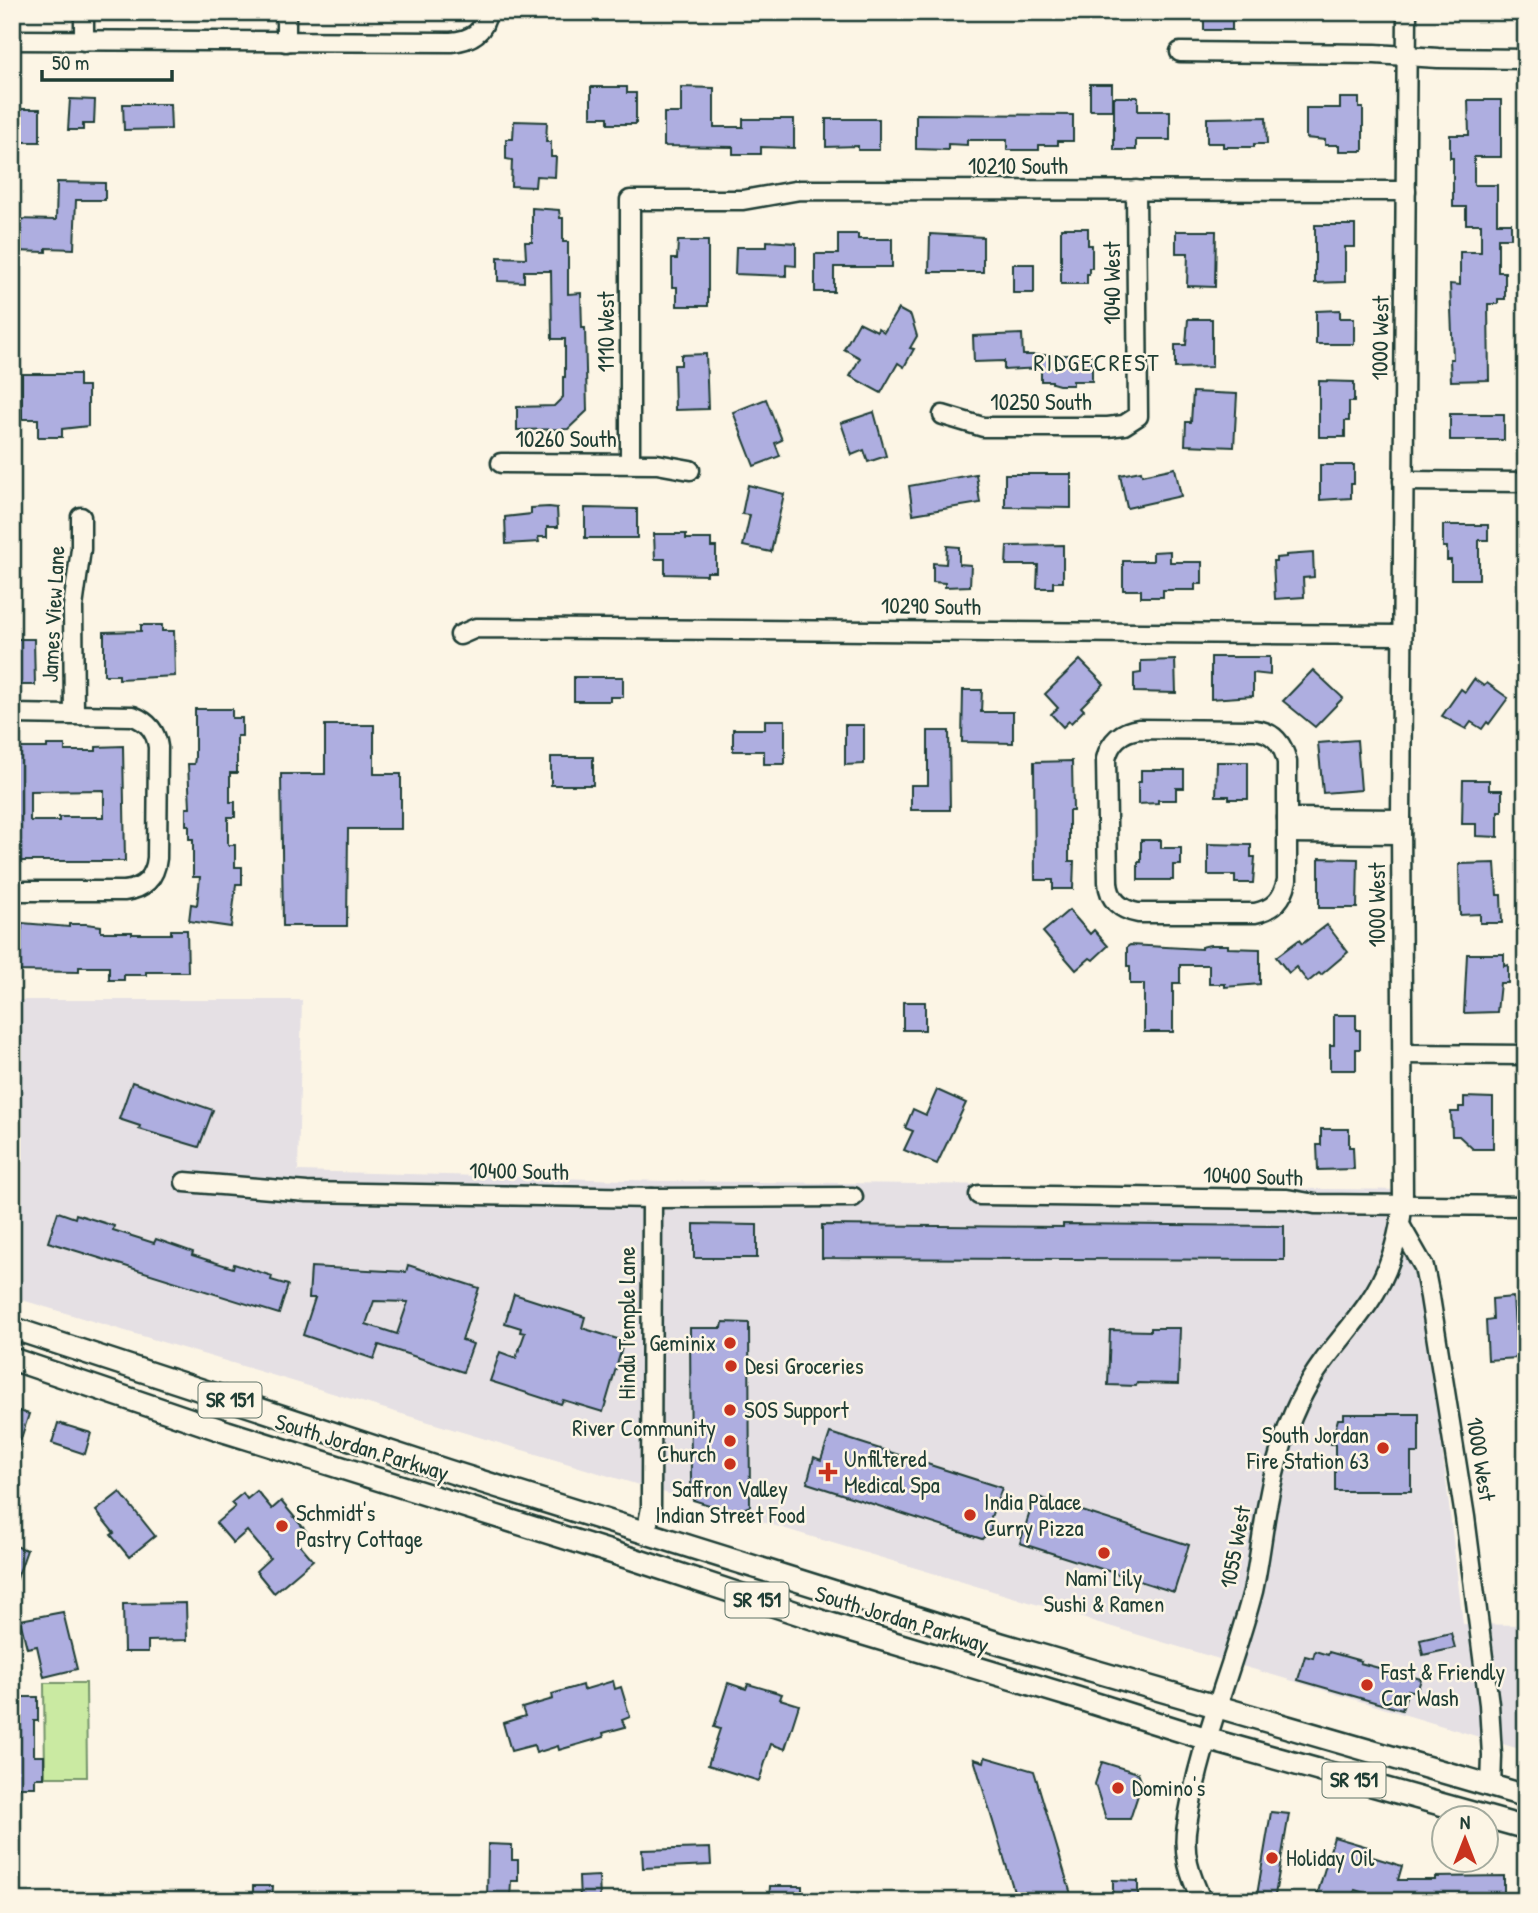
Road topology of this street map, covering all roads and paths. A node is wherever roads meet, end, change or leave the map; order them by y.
1 (84, 12) edge
2 (286, 12) edge
3 (487, 12) edge
4 (1407, 12) edge
5 (12, 40) edge
6 (84, 41) junction
7 (286, 42) junction
8 (1180, 52) dead end
9 (1407, 56) junction
10 (1526, 59) edge
11 (1136, 190) junction
12 (1406, 191) junction
13 (630, 200) joint
14 (943, 415) dead end
15 (1138, 416) joint
16 (501, 463) dead end
17 (630, 463) junction
18 (690, 470) dead end
19 (1403, 481) junction
20 (1526, 482) edge
21 (82, 517) dead end
22 (460, 635) dead end
23 (1402, 635) junction
24 (12, 714) edge
25 (74, 714) junction
26 (1287, 825) junction
27 (1401, 826) junction
28 (12, 891) edge
29 (1403, 1054) junction
30 (1526, 1055) edge
31 (185, 1182) dead end
32 (979, 1195) dead end
33 (853, 1197) dead end
34 (652, 1198) junction
35 (1404, 1203) junction
36 (1526, 1206) edge
37 (1400, 1225) junction
38 (12, 1328) edge
39 (12, 1359) edge
40 (646, 1533) junction
41 (834, 1592) junction
42 (824, 1622) junction
43 (1217, 1706) junction
44 (1207, 1739) junction
45 (1495, 1788) junction
46 (1526, 1796) edge
47 (1526, 1828) edge
48 (1202, 1901) edge

1 - 6 street
2 - 7 street
3 - 7 street
4 - 9 street, 1000 West
5 - 6 street
6 - 7 street
8 - 9 street
9 - 10 street
9 - 12 street, 1000 West
11 - 12 street, 10210 South
11 - 13 street, 10210 South
11 - 15 street, 1040 West
12 - 19 street, 1000 West
13 - 17 street, 1110 West
14 - 15 street, 10250 South
16 - 17 street, 10260 South
17 - 18 street, 10260 South
19 - 20 street
19 - 23 street, 1000 West
21 - 25 street, James View Lane
22 - 23 street, 10290 South
23 - 27 street, 1000 West
24 - 25 street
25 - 28 street
26 - 26 street
26 - 27 street
27 - 29 street, 1000 West
29 - 30 street
29 - 35 street, 1000 West
31 - 34 street, 10400 South
32 - 35 street, 10400 South
33 - 34 street, 10400 South
34 - 40 street, Hindu Temple Lane
35 - 36 street, 10400 South
35 - 37 street, 1000 West
37 - 43 street, 1055 West
37 - 45 street, 1000 West
38 - 40 main road, South Jordan Parkway / SR 151
39 - 42 main road, South Jordan Parkway / SR 151
40 - 41 main road, South Jordan Parkway / SR 151
41 - 42 main road
41 - 43 main road, South Jordan Parkway / SR 151
42 - 44 main road, South Jordan Parkway / SR 151
43 - 44 street, 1055 West
43 - 45 main road, South Jordan Parkway / SR 151
44 - 47 main road, South Jordan Parkway / SR 151
44 - 48 street, 1055 West
45 - 46 main road, SR 151

